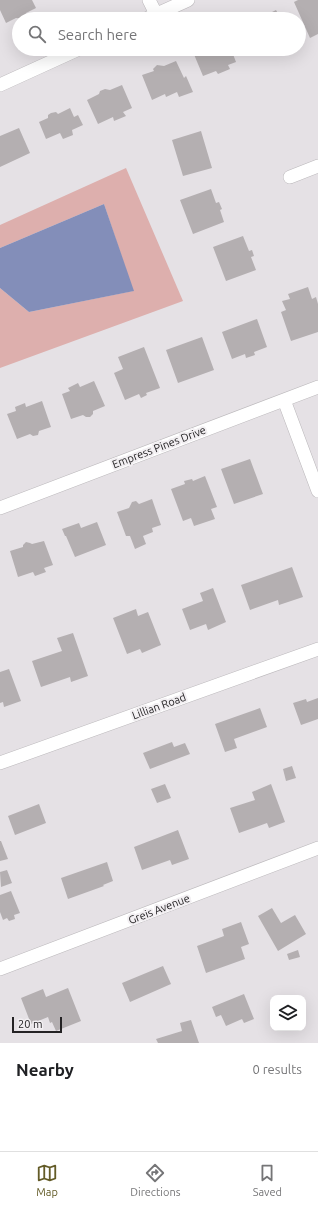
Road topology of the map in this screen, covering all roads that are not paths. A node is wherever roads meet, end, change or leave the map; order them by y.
1 (149, 0) edge
2 (188, 0) edge
3 (150, 12) edge
4 (162, 12) edge
5 (64, 56) edge
6 (0, 85) edge
7 (318, 166) edge
8 (290, 177) dead end
9 (318, 387) edge
10 (284, 400) junction
11 (318, 492) edge
12 (0, 508) edge
13 (318, 649) edge
14 (0, 763) edge
15 (318, 848) edge
16 (0, 969) edge

1 - 3 street
2 - 4 street
5 - 6 street
7 - 8 street
9 - 10 street, Empress Pines Drive
10 - 11 street
10 - 12 street, Empress Pines Drive
13 - 14 street, Lillian Road
15 - 16 street, Greis Avenue

